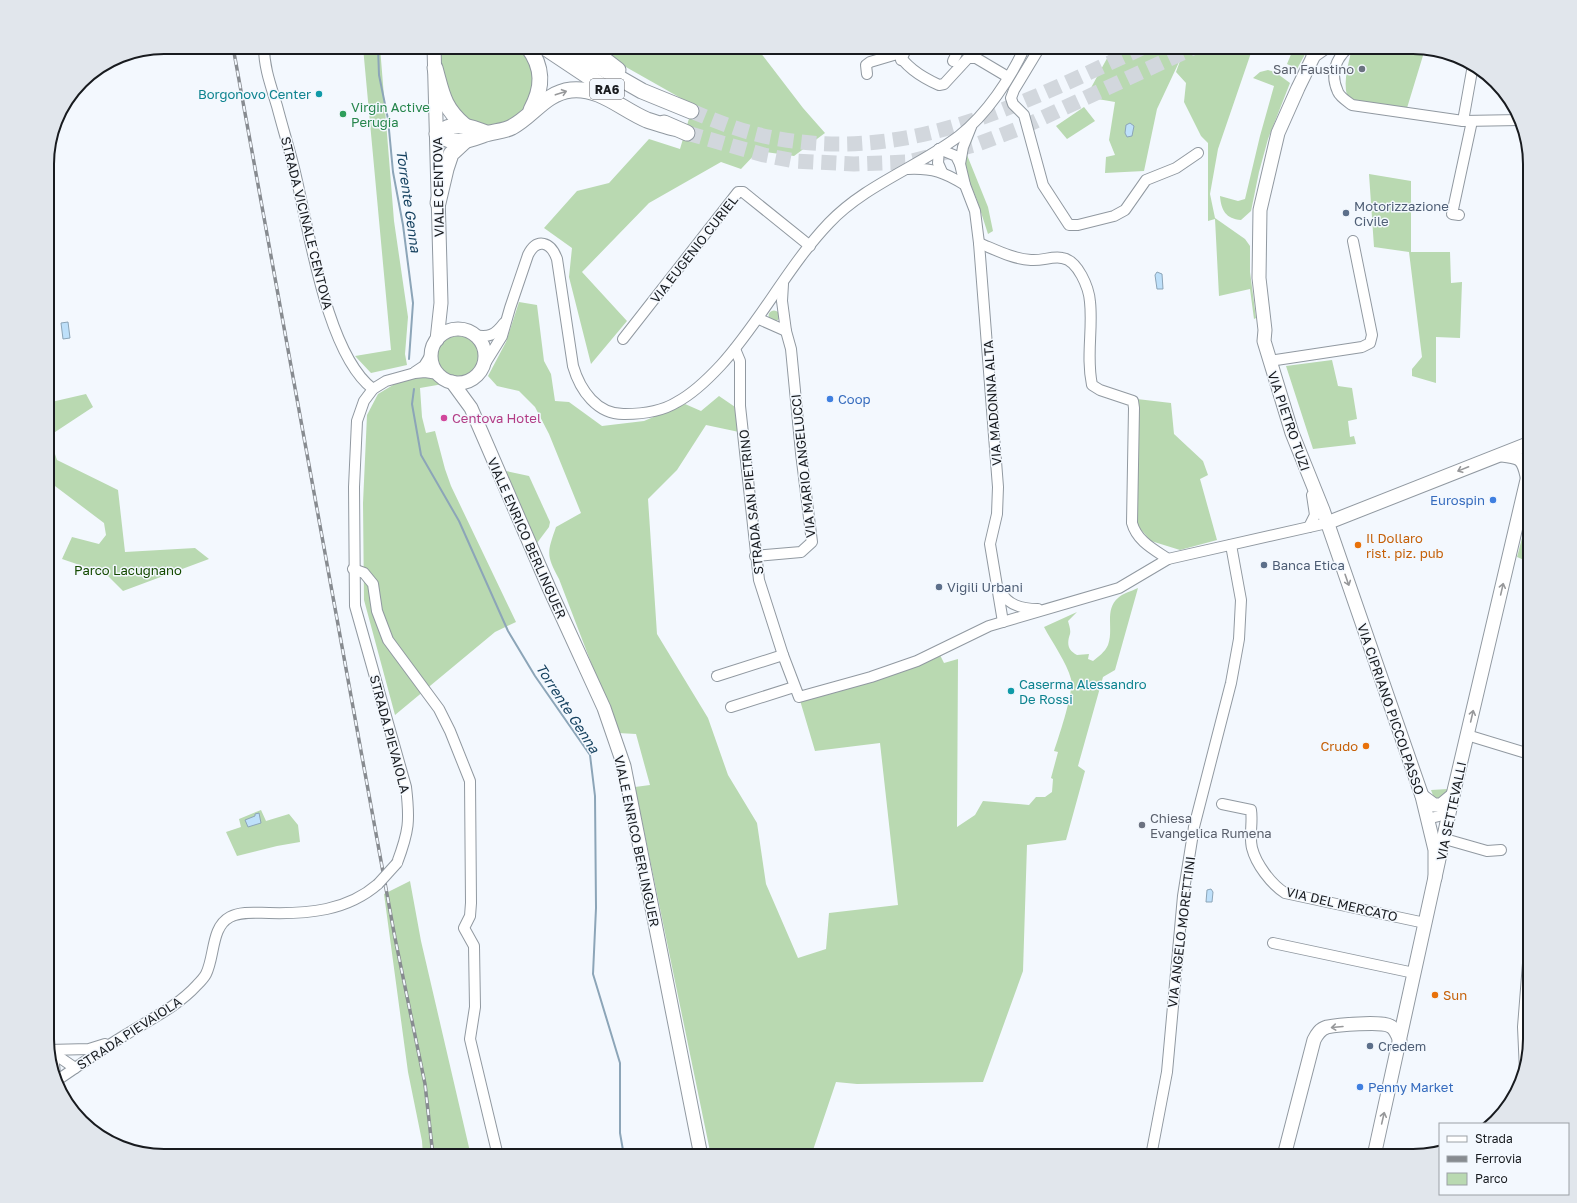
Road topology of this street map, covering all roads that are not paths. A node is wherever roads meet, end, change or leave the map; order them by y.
1 (265, 54) edge
2 (434, 54) edge
3 (533, 54) edge
4 (555, 54) edge
5 (577, 54) edge
6 (602, 54) edge
7 (894, 54) edge
8 (898, 54) edge
9 (956, 54) edge
10 (1021, 54) edge
11 (1036, 54) edge
12 (1317, 54) edge
13 (1341, 54) edge
14 (953, 61) dead end
15 (435, 68) junction
16 (1472, 72) edge
17 (867, 74) dead end
18 (1008, 77) junction
19 (528, 114) junction
20 (1514, 120) edge
21 (1468, 121) junction
22 (464, 125) junction
23 (971, 126) junction
24 (673, 128) junction
25 (486, 133) junction
26 (687, 133) tunnel mouth
27 (436, 134) junction
28 (465, 141) junction
29 (940, 149) junction
30 (1198, 153) dead end
31 (960, 164) junction
32 (906, 170) junction
33 (942, 172) junction
34 (965, 185) junction
35 (438, 203) junction
36 (1459, 215) dead end
37 (1353, 241) dead end
38 (979, 243) junction
39 (810, 246) junction
40 (783, 283) junction
41 (441, 303) junction
42 (768, 305) junction
43 (783, 311) junction
44 (759, 319) junction
45 (506, 322) junction
46 (460, 329) junction
47 (1265, 330) junction
48 (786, 331) junction
49 (474, 335) junction
50 (623, 339) dead end
51 (437, 340) junction
52 (735, 349) junction
53 (432, 353) junction
54 (1276, 360) junction
55 (484, 364) junction
56 (415, 373) junction
57 (438, 374) junction
58 (475, 377) junction
59 (452, 382) junction
60 (373, 389) junction
61 (471, 408) junction
62 (1523, 446) edge
63 (1500, 455) junction
64 (1523, 462) edge
65 (1307, 474) junction
66 (1523, 497) edge
67 (1323, 506) junction
68 (1350, 514) junction
69 (1327, 523) junction
70 (1309, 527) junction
71 (1335, 544) junction
72 (1231, 545) junction
73 (755, 556) junction
74 (1168, 559) junction
75 (353, 569) junction
76 (997, 584) junction
77 (1044, 609) junction
78 (1003, 622) junction
79 (783, 655) junction
80 (717, 676) dead end
81 (794, 686) junction
82 (731, 706) dead end
83 (1467, 735) junction
84 (1523, 751) edge
85 (1453, 795) junction
86 (1422, 796) junction
87 (1222, 804) dead end
88 (1451, 808) junction
89 (1427, 819) junction
90 (1440, 841) junction
91 (1501, 850) dead end
92 (1425, 923) junction
93 (1273, 943) dead end
94 (1414, 973) junction
95 (1408, 1002) junction
96 (1376, 1023) junction
97 (118, 1040) junction
98 (1400, 1041) junction
99 (54, 1050) edge
100 (63, 1050) junction
101 (55, 1055) edge
102 (75, 1068) junction
103 (61, 1078) edge
104 (496, 1149) edge
105 (700, 1149) edge
106 (1152, 1149) edge
107 (1286, 1149) edge
108 (1376, 1149) edge

1 - 60 street, STRADA VICINALE CENTOVA
2 - 15 main road, VIALE CENTOVA
3 - 19 highway
4 - 24 highway, RA6
5 - 6 highway, RA6
7 - 17 street
8 - 18 street
9 - 14 street
10 - 18 street, VIA MADONNA ALTA
11 - 30 street
12 - 47 main road, VIA PIETRO TUZI
13 - 21 street
15 - 22 highway
15 - 27 main road, VIALE CENTOVA
16 - 21 street
18 - 23 street, VIA MADONNA ALTA
19 -> 24 highway
19 - 25 highway
20 - 21 street
21 - 36 street
22 - 25 highway
22 - 27 highway
23 - 29 street, VIA MADONNA ALTA
23 - 31 street, VIA MADONNA ALTA
24 - 26 highway, RA6
25 - 28 highway
27 - 28 highway
27 - 35 main road, VIALE CENTOVA
28 - 35 highway
29 - 31 street
29 - 32 street, VIA MADONNA ALTA
29 - 33 street
31 - 34 street, VIA MADONNA ALTA
32 - 33 street, VIA MADONNA ALTA
32 - 39 street, VIA MADONNA ALTA
33 - 34 street, VIA MADONNA ALTA
34 - 38 street, VIA MADONNA ALTA
35 - 41 main road, VIALE CENTOVA
37 - 54 street
38 - 74 street
38 - 76 street, VIA MADONNA ALTA
39 - 40 street, VIA MADONNA ALTA
39 - 50 street, VIA EUGENIO CURIEL
40 - 42 street, VIA MADONNA ALTA
40 - 43 street, VIA MARIO ANGELUCCI
41 - 46 main road, VIALE CENTOVA
41 - 51 main road, VIALE CENTOVA
42 - 43 street
42 - 44 street, VIA MADONNA ALTA
43 - 48 street, VIA MARIO ANGELUCCI
44 - 48 street
44 - 52 street, VIA MADONNA ALTA
45 - 49 street
45 - 52 street
45 - 55 street
46 - 49 main road
46 - 51 main road
47 - 54 main road, VIA PIETRO TUZI
47 - 65 main road, VIA PIETRO TUZI
48 - 73 street, VIA MARIO ANGELUCCI
49 - 55 main road
51 - 53 main road
52 - 73 street, STRADA SAN PIETRINO
53 - 56 street
53 - 57 main road
54 - 67 main road, VIA PIETRO TUZI
55 - 58 main road
56 - 57 street
56 - 60 street
57 - 59 main road
58 - 59 main road
58 - 61 main road
59 - 61 main road
60 - 75 street, STRADA PIEVAIOLA
61 - 105 main road, VIALE ENRICO BERLINGUER
62 - 63 main road, VIA CIPRIANO PICCOLPASSO
63 - 64 main road
63 -> 68 main road, VIA CIPRIANO PICCOLPASSO
65 - 67 main road, VIA PIETRO TUZI
65 - 70 street
83 -> 66 main road, VIA SETTEVALLI
67 - 68 main road
67 - 69 main road, VIA PIETRO TUZI
68 - 69 main road, VIA CIPRIANO PICCOLPASSO
68 - 71 main road, VIA CIPRIANO PICCOLPASSO
69 - 70 street
69 - 71 main road, VIA CIPRIANO PICCOLPASSO
70 - 72 street
71 -> 86 main road, VIA CIPRIANO PICCOLPASSO
72 - 74 street
72 - 106 street, VIA ANGELO MORETTINI
73 - 79 street, STRADA SAN PIETRINO
74 - 77 street
75 - 97 street, STRADA PIEVAIOLA, bridge
75 - 104 street
76 - 77 street
76 - 78 street, VIA MADONNA ALTA
77 - 78 street
78 - 81 street, STRADA SAN PIETRINO
79 - 80 street
79 - 81 street, STRADA SAN PIETRINO
81 - 82 street
83 - 84 street
83 - 85 main road, VIA SETTEVALLI
85 - 86 main road
85 - 88 main road, VIA SETTEVALLI
86 - 89 main road, VIA CIPRIANO PICCOLPASSO
87 - 92 street, VIA DEL MERCATO
88 - 89 street
88 - 90 main road, VIA SETTEVALLI
89 - 90 main road, VIA CIPRIANO PICCOLPASSO
90 - 91 street
90 - 92 main road, VIA SETTEVALLI
92 - 94 main road, VIA SETTEVALLI
93 - 94 street
94 - 95 main road, VIA SETTEVALLI
95 - 96 main road
95 - 98 main road, VIA SETTEVALLI
96 - 98 main road
96 -> 107 main road
97 - 100 street
97 - 102 street, STRADA PIEVAIOLA
108 -> 98 main road, VIA SETTEVALLI
99 - 100 street
100 - 102 street
101 - 102 street
102 - 103 street, STRADA PIEVAIOLA

